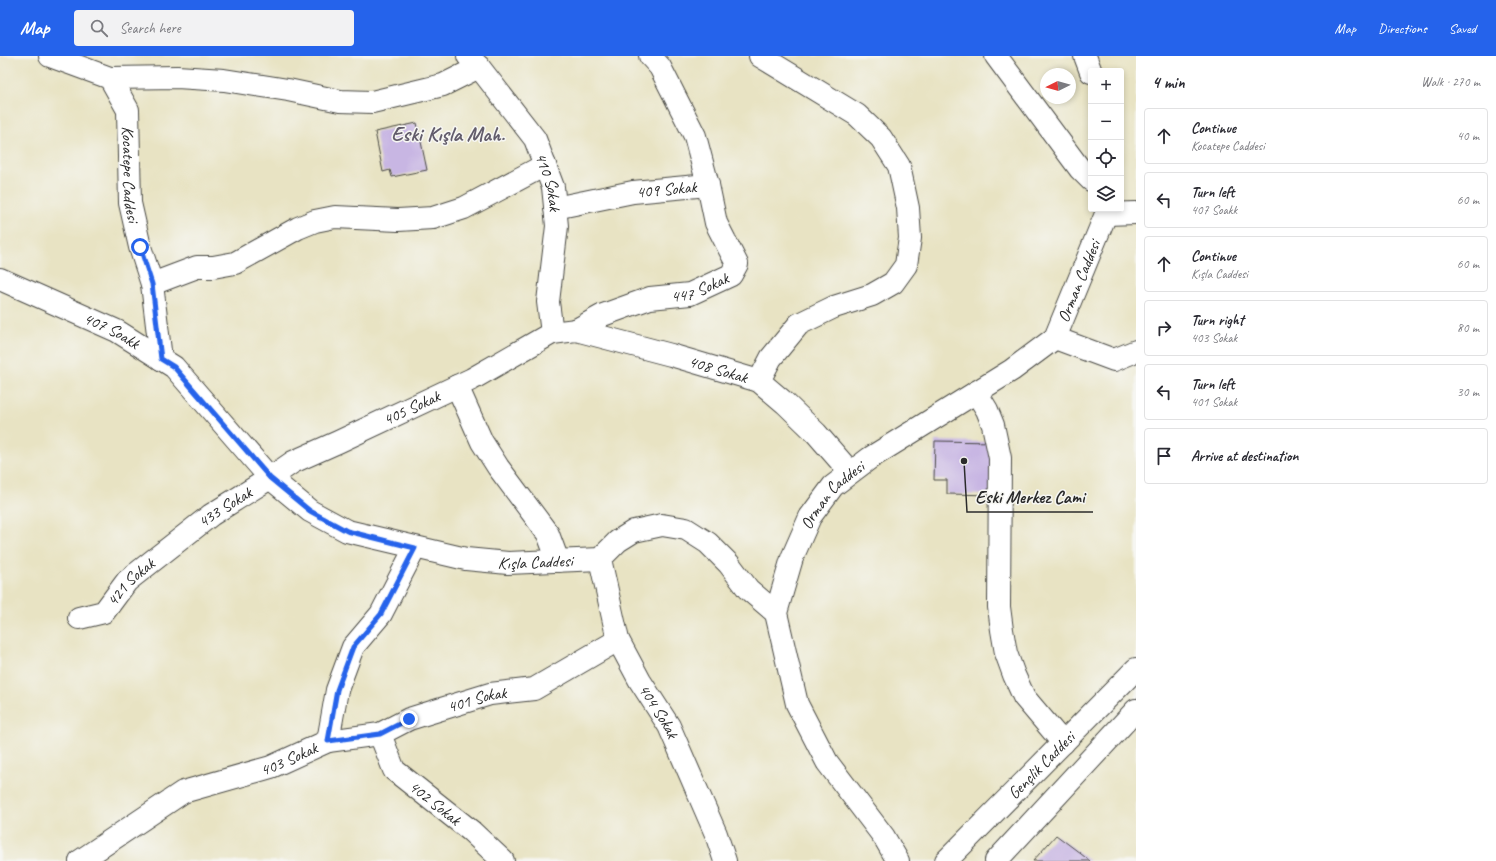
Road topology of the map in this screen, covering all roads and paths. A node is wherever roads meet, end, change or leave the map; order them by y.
1 (50, 56) edge
2 (650, 56) edge
3 (760, 56) edge
4 (996, 56) edge
5 (1085, 56) edge
6 (473, 62) edge
7 (1090, 68) edge
8 (110, 78) junction
9 (545, 165) junction
10 (1088, 177) edge
11 (708, 185) junction
12 (555, 208) junction
13 (1106, 212) edge
14 (1121, 212) edge
15 (1136, 213) edge
16 (0, 279) edge
17 (152, 284) junction
18 (576, 330) junction
19 (552, 333) junction
20 (1055, 338) junction
21 (1136, 351) edge
22 (161, 359) junction
23 (758, 382) junction
24 (457, 386) junction
25 (976, 392) junction
26 (850, 472) junction
27 (270, 478) junction
28 (181, 539) joint
29 (415, 548) junction
30 (600, 559) junction
31 (558, 561) junction
32 (776, 613) junction
33 (79, 618) dead end
34 (618, 640) junction
35 (1136, 669) edge
36 (1136, 710) edge
37 (380, 734) junction
38 (328, 741) junction
39 (1063, 743) junction
40 (80, 861) edge
41 (503, 861) edge
42 (725, 861) edge
43 (898, 861) edge
44 (946, 861) edge
45 (996, 861) edge

1 - 8 street
2 - 11 street, 409 Sokak
3 - 23 street
4 - 10 street
5 - 7 street
6 - 8 street
6 - 9 street, 410 Sokak
8 - 17 street, Kocatepe Caddesi
9 - 12 street, 410 Sokak
9 - 17 street
11 - 12 street, 409 Sokak
11 - 18 street, 447 Sokak
12 - 19 street, 410 Sokak
13 - 20 street, Orman Caddesi
14 - 15 street
16 - 22 street, 407 Soakk
17 - 22 street, Kocatepe Caddesi
18 - 19 street, 408 Sokak
18 - 23 street, 408 Sokak
19 - 24 street, 405 Sokak
20 - 21 street
20 - 25 street, Orman Caddesi
22 - 27 street, 407 Soakk
23 - 26 street, 408 Sokak
24 - 27 street, 405 Sokak
24 - 31 street
25 - 26 street, Orman Caddesi
25 - 39 street
26 - 32 street, Orman Caddesi
27 - 28 street, 433 Sokak
27 - 29 street, Kışla Caddesi
28 - 33 street, 421 Sokak
29 - 31 street, Kışla Caddesi
29 - 38 street, 403 Sokak
30 - 31 street, Kışla Caddesi
30 - 32 street
30 - 34 street, 404 Sokak
32 - 43 street, Orman Caddesi
34 - 37 street, 401 Sokak
34 - 42 street, 404 Sokak
35 - 39 street, Gençlik Caddesi
36 - 45 street, Gençlik Caddesi
37 - 38 street, 401 Sokak
37 - 41 street, 402 Sokak
38 - 40 street, 403 Sokak
39 - 44 street, Gençlik Caddesi

